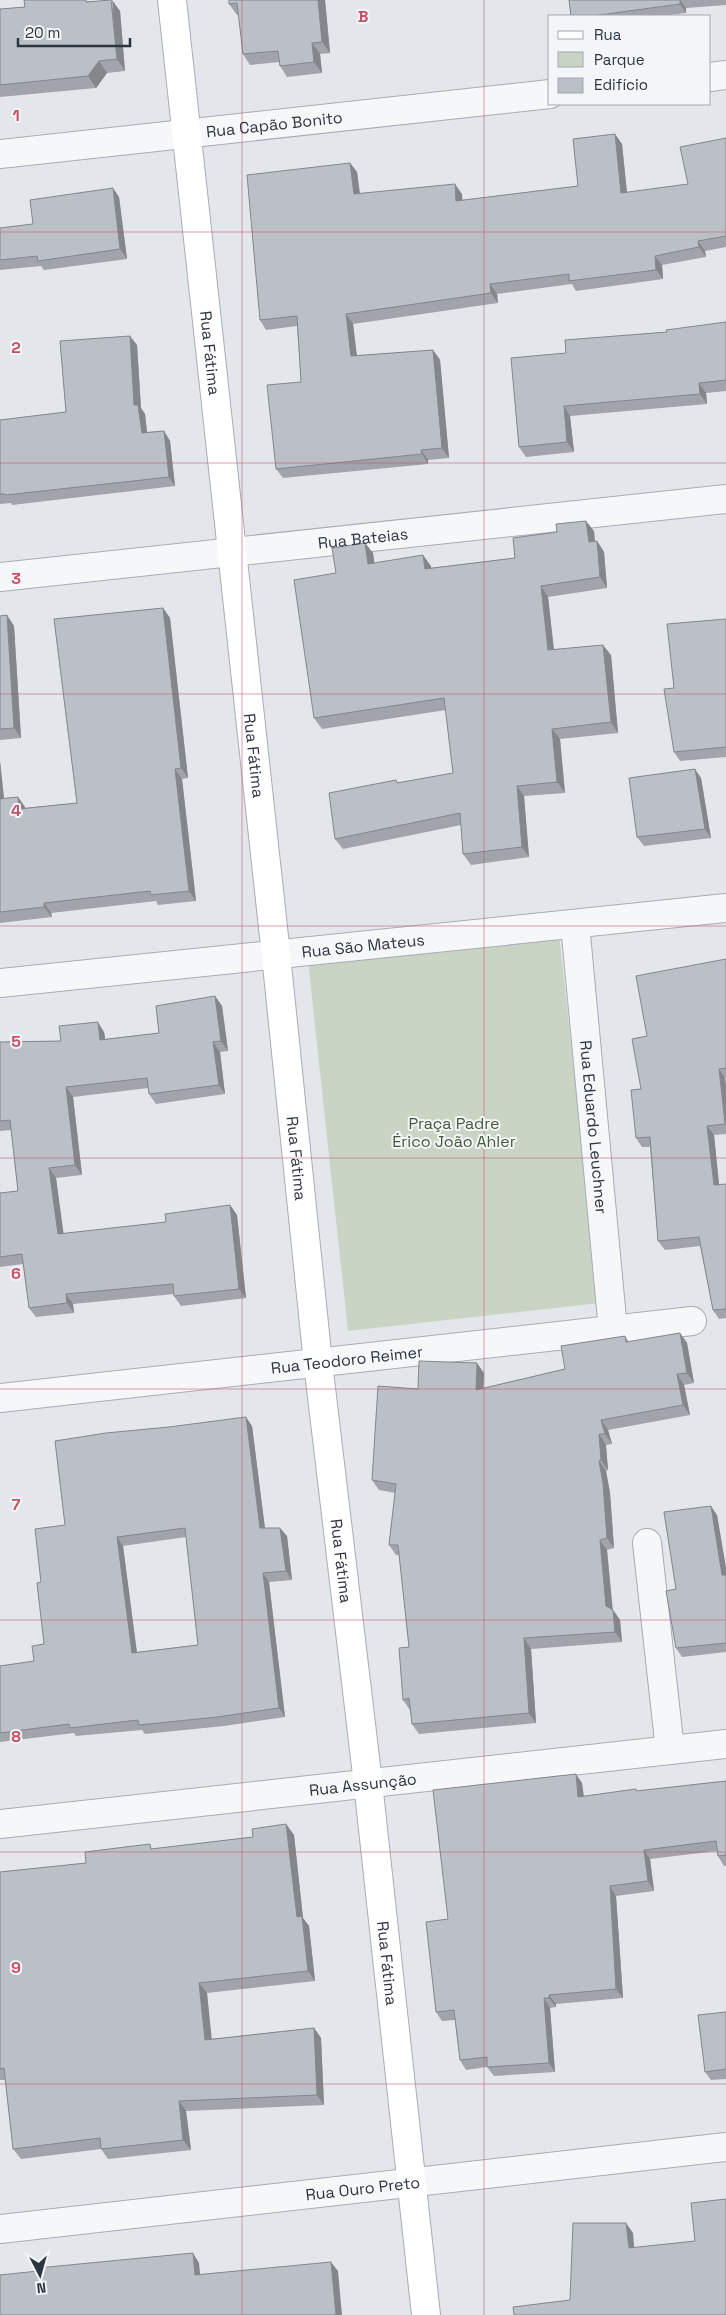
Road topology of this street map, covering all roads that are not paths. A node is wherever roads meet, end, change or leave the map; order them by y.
1 (172, 0) edge
2 (726, 75) edge
3 (711, 77) edge
4 (548, 94) edge
5 (186, 134) junction
6 (0, 154) edge
7 (726, 499) edge
8 (232, 552) junction
9 (0, 578) edge
10 (726, 908) edge
11 (575, 924) junction
12 (276, 954) junction
13 (0, 983) edge
14 (692, 1321) dead end
15 (613, 1330) junction
16 (318, 1363) junction
17 (0, 1398) edge
18 (647, 1543) dead end
19 (726, 1744) edge
20 (670, 1750) junction
21 (368, 1783) junction
22 (0, 1824) edge
23 (726, 2147) edge
24 (410, 2182) junction
25 (0, 2228) edge
26 (426, 2315) edge

1 - 5 main road, Rua Fátima
2 - 3 street
4 - 5 street, Rua Capão Bonito
5 - 6 street, Rua Capão Bonito
5 - 8 main road, Rua Fátima
7 - 8 street, Rua Bateias
8 - 9 street, Rua Bateias
8 - 12 main road, Rua Fátima
10 - 11 street, Rua São Mateus
11 - 12 street, Rua São Mateus
11 - 15 street, Rua Eduardo Leuchner
12 - 13 street, Rua São Mateus
12 - 16 main road, Rua Fátima
14 - 15 street, Rua Teodoro Reimer
15 - 16 street, Rua Teodoro Reimer
16 - 17 street, Rua Teodoro Reimer
16 - 21 main road, Rua Fátima
18 - 20 street
19 - 20 street, Rua Assunção
20 - 21 street, Rua Assunção
21 - 22 street, Rua Assunção
21 - 24 main road, Rua Fátima
23 - 24 street, Rua Ouro Preto
24 - 25 street, Rua Ouro Preto
24 - 26 main road, Rua Fátima

